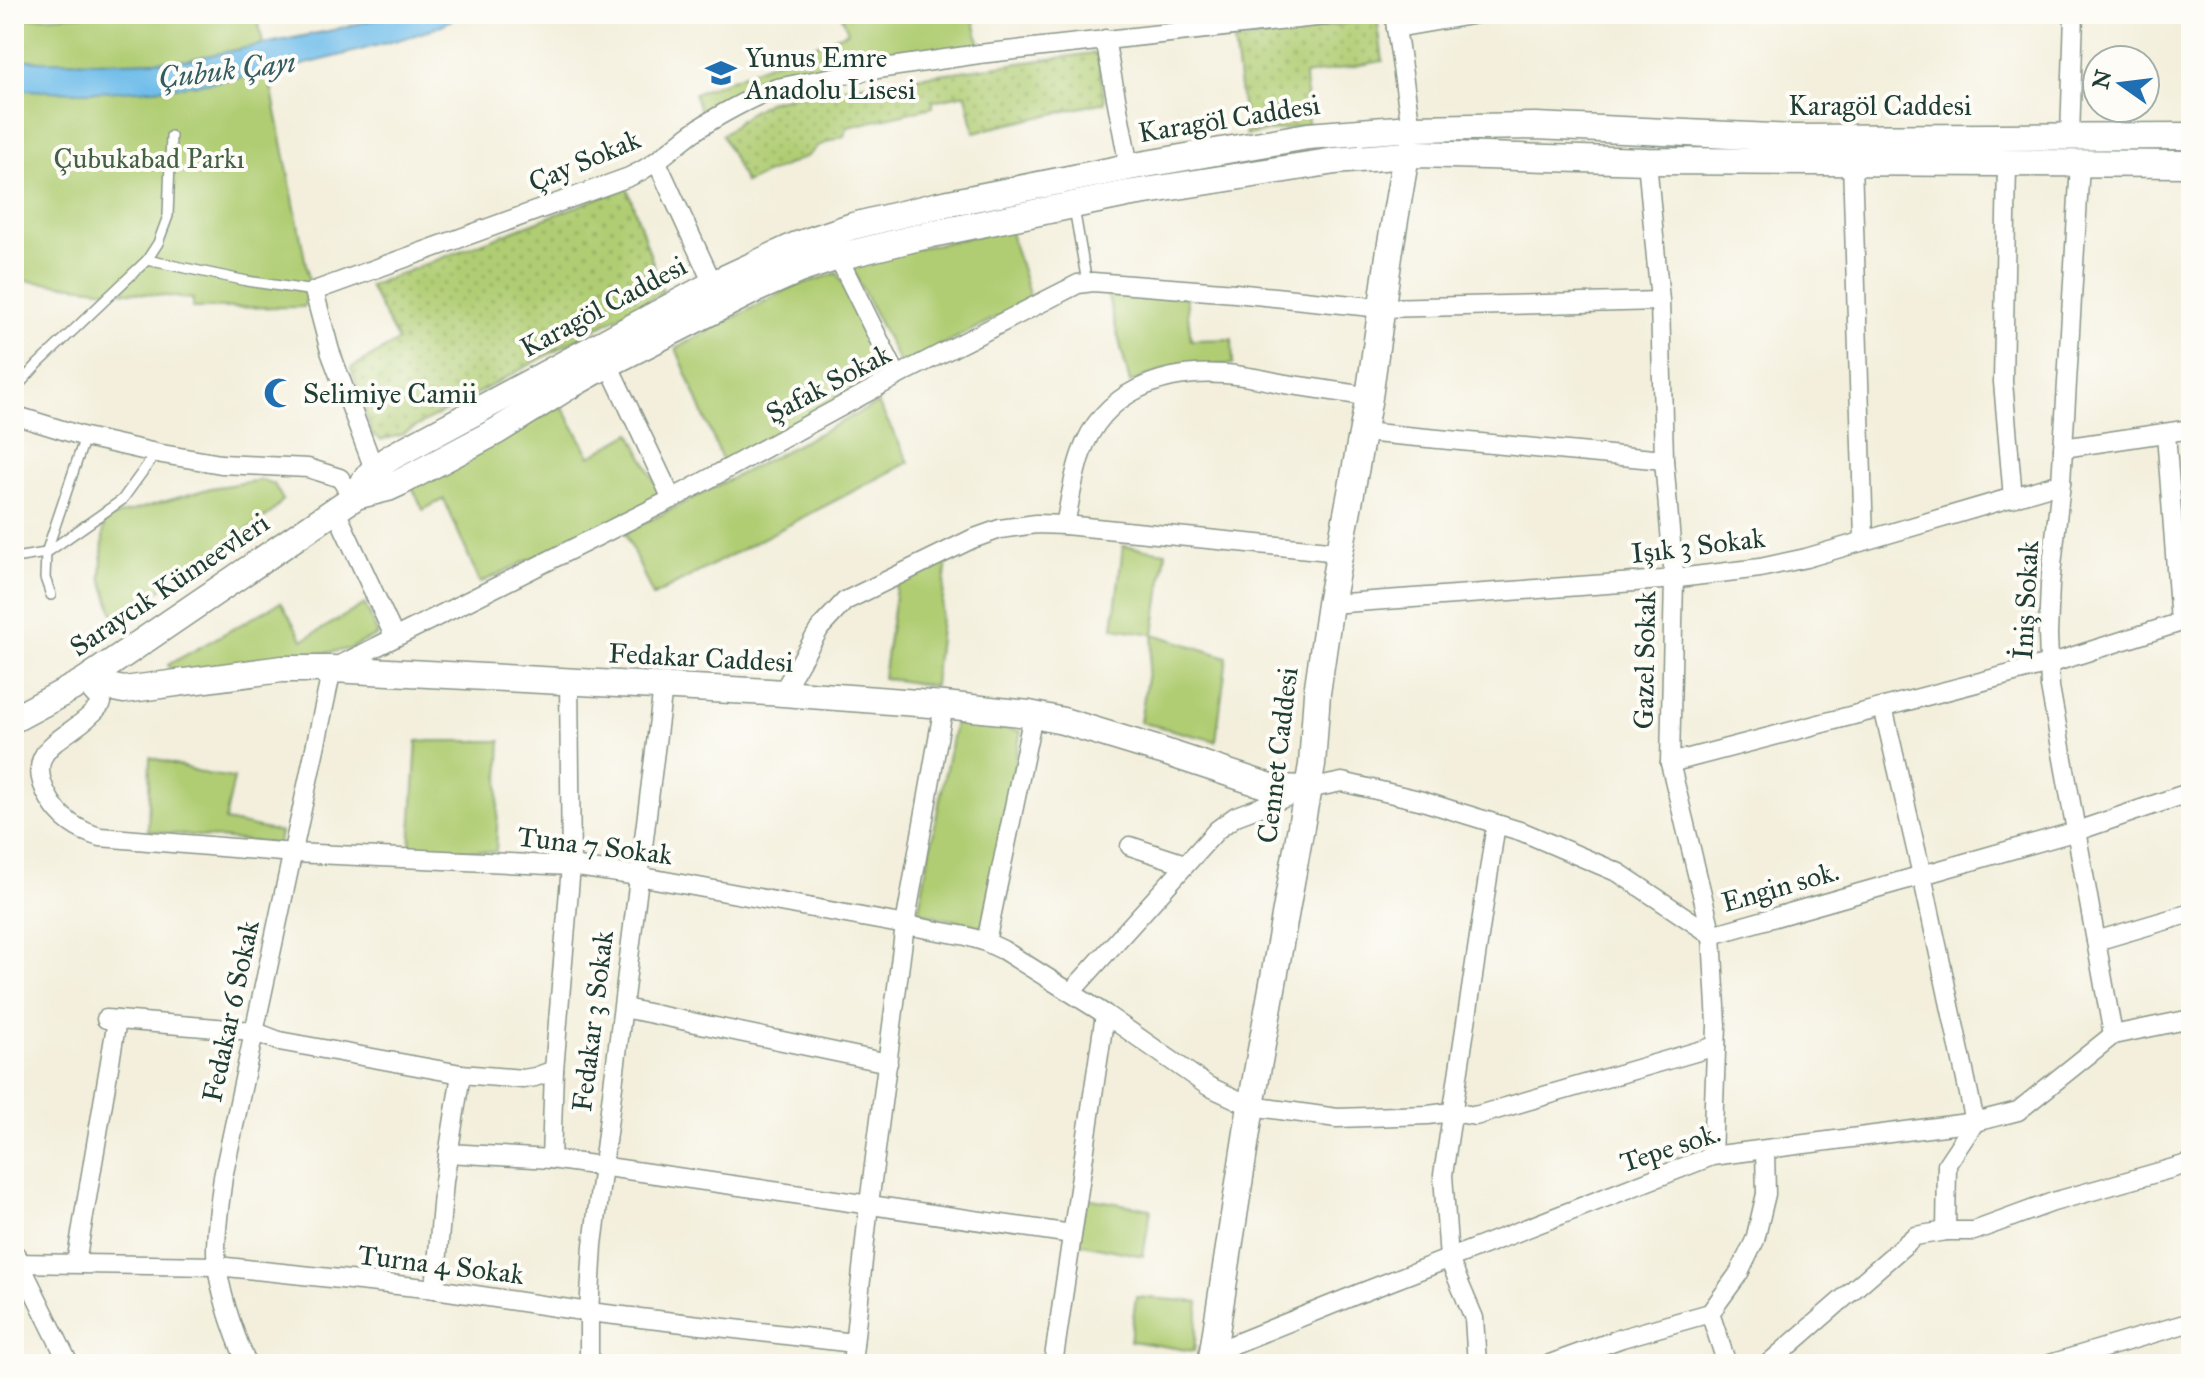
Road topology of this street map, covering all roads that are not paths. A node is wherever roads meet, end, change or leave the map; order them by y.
1 (1343, 14) edge
2 (1477, 14) edge
3 (2074, 14) edge
4 (1395, 21) edge
5 (1105, 39) junction
6 (1411, 128) junction
7 (171, 136) dead end
8 (2191, 136) edge
9 (2070, 137) junction
10 (1406, 155) junction
11 (1647, 161) junction
12 (657, 162) junction
13 (1852, 162) junction
14 (2007, 163) junction
15 (2080, 164) junction
16 (2191, 164) edge
17 (1129, 167) junction
18 (1074, 205) junction
19 (838, 257) junction
20 (147, 260) junction
21 (1087, 283) junction
22 (713, 284) junction
23 (314, 291) junction
24 (1660, 301) junction
25 (1381, 308) junction
26 (608, 364) junction
27 (897, 376) junction
28 (14, 390) edge
29 (1369, 397) junction
30 (14, 415) edge
31 (2191, 429) edge
32 (1363, 432) junction
33 (2166, 433) junction
34 (85, 437) junction
35 (2063, 448) junction
36 (156, 453) junction
37 (1664, 460) junction
38 (374, 469) junction
39 (2061, 483) junction
40 (2013, 498) junction
41 (672, 499) junction
42 (349, 502) junction
43 (1065, 525) junction
44 (1864, 539) junction
45 (1339, 552) junction
46 (46, 553) junction
47 (14, 558) edge
48 (1674, 578) junction
49 (51, 595) dead end
50 (1330, 604) junction
51 (2186, 621) edge
52 (394, 636) junction
53 (2049, 664) junction
54 (332, 669) junction
55 (83, 682) junction
56 (569, 683) junction
57 (663, 687) junction
58 (782, 693) junction
59 (944, 705) junction
60 (1883, 707) junction
61 (1033, 715) junction
62 (14, 719) edge
63 (1670, 763) junction
64 (1308, 789) junction
65 (2191, 792) edge
66 (1496, 824) junction
67 (2077, 831) junction
68 (1130, 846) dead end
69 (294, 853) junction
70 (1185, 864) junction
71 (571, 866) junction
72 (1922, 875) junction
73 (638, 876) junction
74 (2191, 913) edge
75 (905, 925) junction
76 (1712, 935) junction
77 (2096, 941) junction
78 (986, 942) junction
79 (1071, 992) junction
80 (624, 1008) junction
81 (1105, 1014) junction
82 (2191, 1019) edge
83 (253, 1031) junction
84 (2113, 1035) junction
85 (1716, 1046) junction
86 (888, 1063) junction
87 (554, 1070) junction
88 (461, 1074) junction
89 (1251, 1106) junction
90 (1452, 1112) junction
91 (1975, 1122) junction
92 (1765, 1150) junction
93 (448, 1153) junction
94 (1712, 1156) junction
95 (551, 1159) junction
96 (2191, 1163) edge
97 (602, 1166) junction
98 (869, 1204) junction
99 (1946, 1231) junction
100 (1072, 1234) junction
101 (16, 1259) edge
102 (1449, 1259) junction
103 (76, 1263) junction
104 (217, 1266) junction
105 (435, 1289) junction
106 (589, 1312) junction
107 (1710, 1313) junction
108 (2191, 1322) edge
109 (854, 1343) junction
110 (1212, 1358) edge
111 (69, 1364) edge
112 (247, 1364) edge
113 (589, 1364) edge
114 (852, 1364) edge
115 (1053, 1364) edge
116 (1477, 1364) edge
117 (1550, 1364) edge
118 (1727, 1364) edge
119 (1768, 1364) edge
120 (2050, 1364) edge

1 - 5 street, Çay Sokak
2 - 4 street
3 - 9 street
4 - 6 street
5 - 12 street, Çay Sokak
5 - 17 street
6 - 9 main road, Karagöl Caddesi
6 - 10 street
6 - 17 main road, Karagöl Caddesi
7 - 20 lane
8 - 9 main road, Karagöl Caddesi
10 - 11 main road
10 - 18 main road
10 - 25 main road, Cennet Caddesi
11 - 13 main road
11 - 24 street, Gazel Sokak
12 - 22 street
12 - 23 street, Çay Sokak
13 - 14 main road
13 - 44 street
14 - 15 main road
14 - 40 street
15 - 16 main road
15 - 35 street, İniş Sokak
17 - 22 main road, Karagöl Caddesi
18 - 19 main road
18 - 21 lane
19 - 26 main road
19 - 27 street
20 - 23 lane
20 - 28 lane
21 - 25 street, Şafak Sokak
21 - 27 street, Şafak Sokak
22 - 38 main road, Karagöl Caddesi
23 - 38 street
24 - 25 street, Şafak Sokak
24 - 37 street, Gazel Sokak
25 - 29 main road, Cennet Caddesi
26 - 41 street
26 - 42 main road
27 - 41 street, Şafak Sokak
29 - 32 main road, Cennet Caddesi
29 - 43 street
30 - 34 street
31 - 33 street
32 - 37 street
32 - 45 main road, Cennet Caddesi
33 - 35 street
33 - 51 street
34 - 36 street
34 - 46 lane
35 - 39 street, İniş Sokak
36 - 42 street
36 - 46 lane
37 - 48 street, Gazel Sokak
38 - 42 main road, Karagöl Caddesi
39 - 40 street, Işık 3 Sokak
39 - 53 street, İniş Sokak
40 - 44 street, Işık 3 Sokak
41 - 52 street, Şafak Sokak
42 - 52 street
42 - 55 main road, Saraycık Kümeevleri
43 - 45 street
43 - 58 street
44 - 48 street, Işık 3 Sokak
45 - 50 main road, Cennet Caddesi
46 - 47 lane
46 - 49 lane
48 - 50 street, Işık 3 Sokak
48 - 63 street, Gazel Sokak
50 - 64 main road, Cennet Caddesi
51 - 53 street
52 - 54 street, Şafak Sokak
53 - 60 street
53 - 67 street, İniş Sokak
54 - 55 main road, Fedakar Caddesi
54 - 56 main road, Fedakar Caddesi
54 - 69 street, Fedakar 6 Sokak
55 - 62 main road, Saraycık Kümeevleri
55 - 69 street, Tuna 7 Sokak
56 - 57 main road, Fedakar Caddesi
56 - 71 street, Fedakar 3 Sokak
57 - 58 main road, Fedakar Caddesi
57 - 73 street, Fedakar 3 Sokak
58 - 59 main road, Fedakar Caddesi
59 - 61 main road, Fedakar Caddesi
59 - 75 street
60 - 63 street
60 - 72 street
61 - 64 main road, Fedakar Caddesi
61 - 78 street
63 - 76 street, Gazel Sokak
64 - 66 street, Engin sok.
64 - 70 street, Engin sok.
64 - 89 main road, Cennet Caddesi
65 - 67 street, Engin sok.
66 - 76 street, Engin sok.
66 - 90 street
67 - 72 street, Engin sok.
67 - 77 street, İniş Sokak
68 - 70 street
69 - 71 street, Tuna 7 Sokak
69 - 83 street, Fedakar 6 Sokak
70 - 79 street, Engin sok.
71 - 73 street, Tuna 7 Sokak
71 - 87 street, Fedakar 3 Sokak
72 - 76 street, Engin sok.
72 - 91 street
73 - 75 street, Tuna 7 Sokak
73 - 80 street, Fedakar 3 Sokak
74 - 77 street
75 - 78 street, Tuna 7 Sokak
75 - 86 street
76 - 85 street, Gazel Sokak
77 - 84 street, İniş Sokak
78 - 79 street, Tuna 7 Sokak
79 - 81 street, Tuna 7 Sokak
80 - 86 street
80 - 97 street, Fedakar 3 Sokak
81 - 89 street, Tuna 7 Sokak
81 - 100 street
82 - 84 street, Tepe sok.
83 - 88 street
83 - 103 street
83 - 104 street, Fedakar 6 Sokak
84 - 91 street, Tepe sok.
85 - 90 street, Tuna 7 Sokak
85 - 94 street, Gazel Sokak
86 - 98 street
87 - 88 street
87 - 95 street, Fedakar 3 Sokak
88 - 93 street
89 - 90 street, Tuna 7 Sokak
89 - 110 main road, Cennet Caddesi
90 - 102 street
91 - 92 street, Tepe sok.
91 - 99 street
92 - 94 street, Tepe sok.
92 - 107 street
93 - 95 street
93 - 105 street
94 - 102 street, Tepe sok.
95 - 97 street
96 - 99 street
97 - 98 street
97 - 106 street, Fedakar 3 Sokak
98 - 100 street
98 - 109 street
99 - 119 street
100 - 115 street
101 - 103 street, Turna 4 Sokak
101 - 111 street
102 - 110 street, Tepe sok.
102 - 116 street
103 - 104 street, Turna 4 Sokak
104 - 105 street, Turna 4 Sokak
104 - 112 street, Fedakar 6 Sokak
105 - 106 street, Turna 4 Sokak
106 - 109 street, Turna 4 Sokak
106 - 113 street, Fedakar 3 Sokak
107 - 117 street
107 - 118 street
108 - 120 street
109 - 114 street

